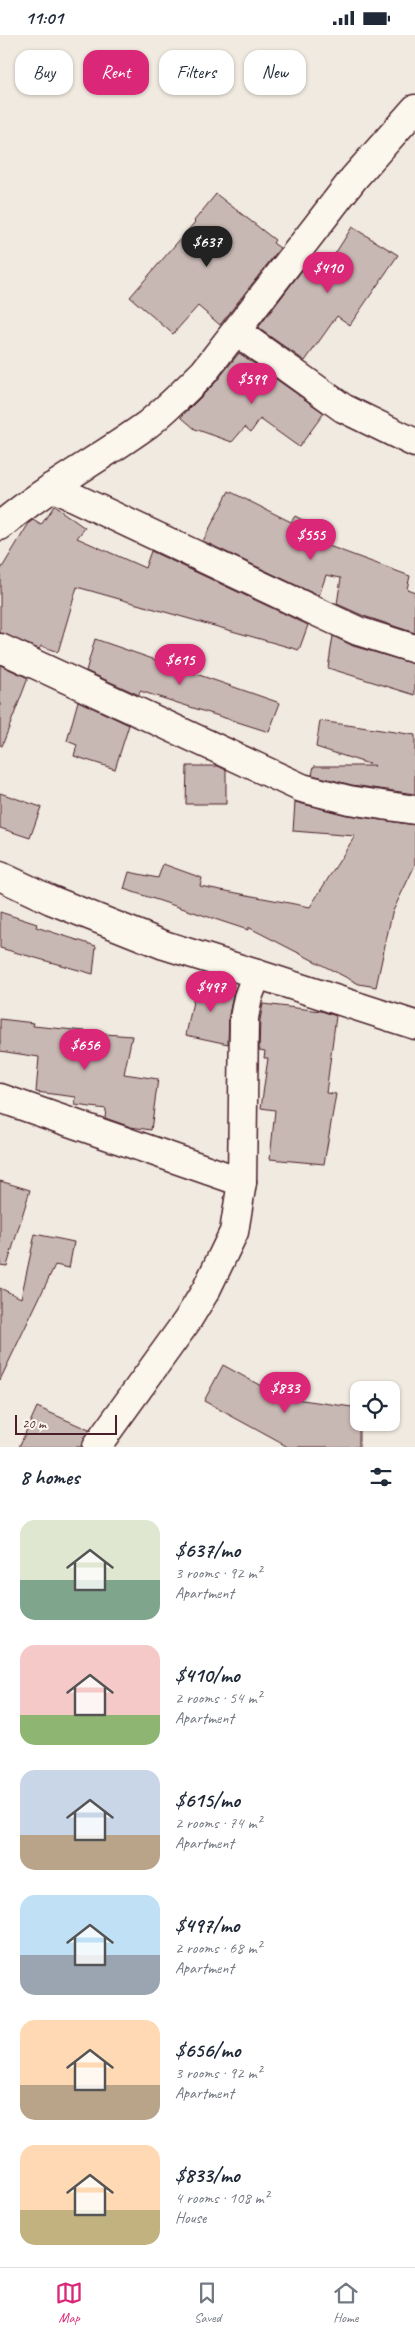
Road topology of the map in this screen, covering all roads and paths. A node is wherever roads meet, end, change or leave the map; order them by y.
1 (415, 109) edge
2 (236, 332) junction
3 (415, 443) edge
4 (52, 487) junction
5 (0, 526) edge
6 (0, 648) edge
7 (415, 649) edge
8 (415, 810) edge
9 (0, 876) edge
10 (257, 973) junction
11 (415, 1025) edge
12 (0, 1098) edge
13 (242, 1182) junction
14 (96, 1447) edge

1 - 2 street
2 - 3 street
2 - 4 street
4 - 5 street
4 - 7 street
6 - 8 street
9 - 10 street
10 - 11 street
10 - 13 street
12 - 13 street
13 - 14 street

